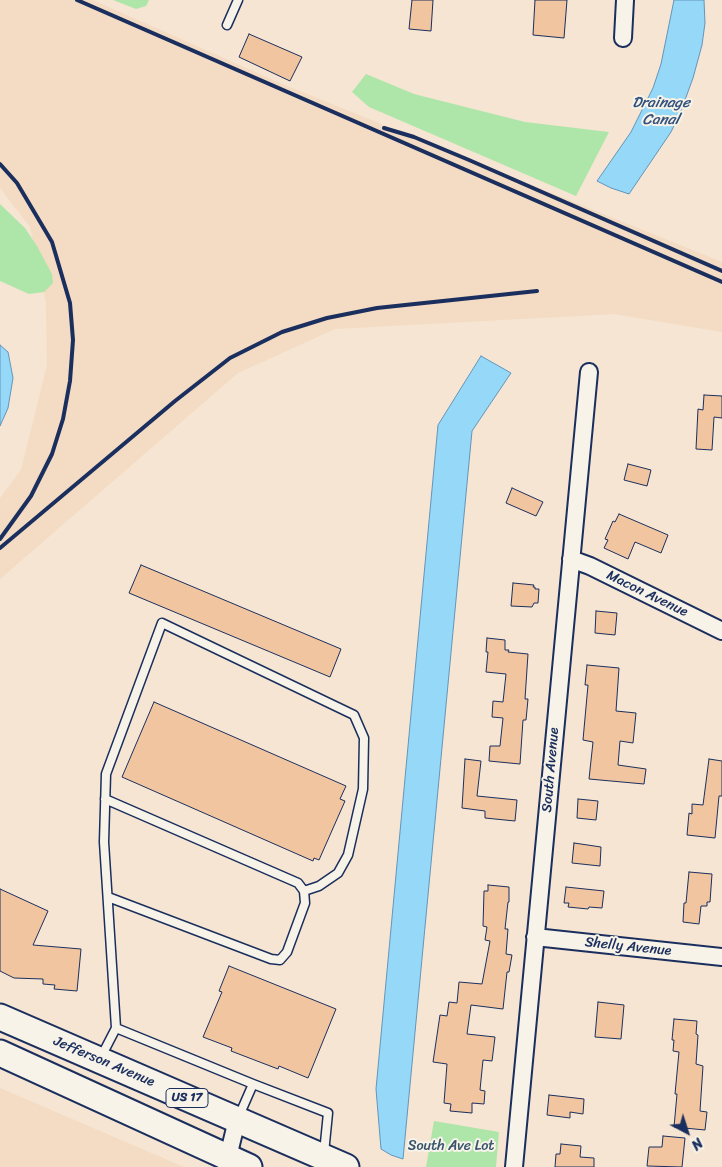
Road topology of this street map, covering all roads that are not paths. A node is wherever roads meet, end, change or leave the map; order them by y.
1 (238, 0) edge
2 (625, 0) edge
3 (227, 24) dead end
4 (623, 38) dead end
5 (589, 372) dead end
6 (571, 559) junction
7 (722, 631) edge
8 (105, 799) junction
9 (304, 891) junction
10 (108, 897) junction
11 (535, 937) junction
12 (722, 956) edge
13 (0, 1017) edge
14 (116, 1028) junction
15 (0, 1053) edge
16 (100, 1060) junction
17 (253, 1084) junction
18 (237, 1120) junction
19 (335, 1162) edge
20 (234, 1164) edge
21 (514, 1167) edge

1 - 3 lane
2 - 4 street
5 - 6 street, South Avenue
6 - 7 street, Macon Avenue
6 - 11 street, South Avenue
8 - 9 lane
8 - 9 lane
8 - 10 lane
9 - 10 lane
10 - 14 lane
11 - 12 street, Shelly Avenue
11 - 21 street, South Avenue
13 - 16 main road, Jefferson Avenue / US 17
14 - 16 lane
14 - 17 lane
15 - 20 main road, US 17
16 - 18 main road, Jefferson Avenue / US 17
17 - 18 lane
17 - 19 lane
18 - 19 main road, Jefferson Avenue / US 17
18 - 20 street

